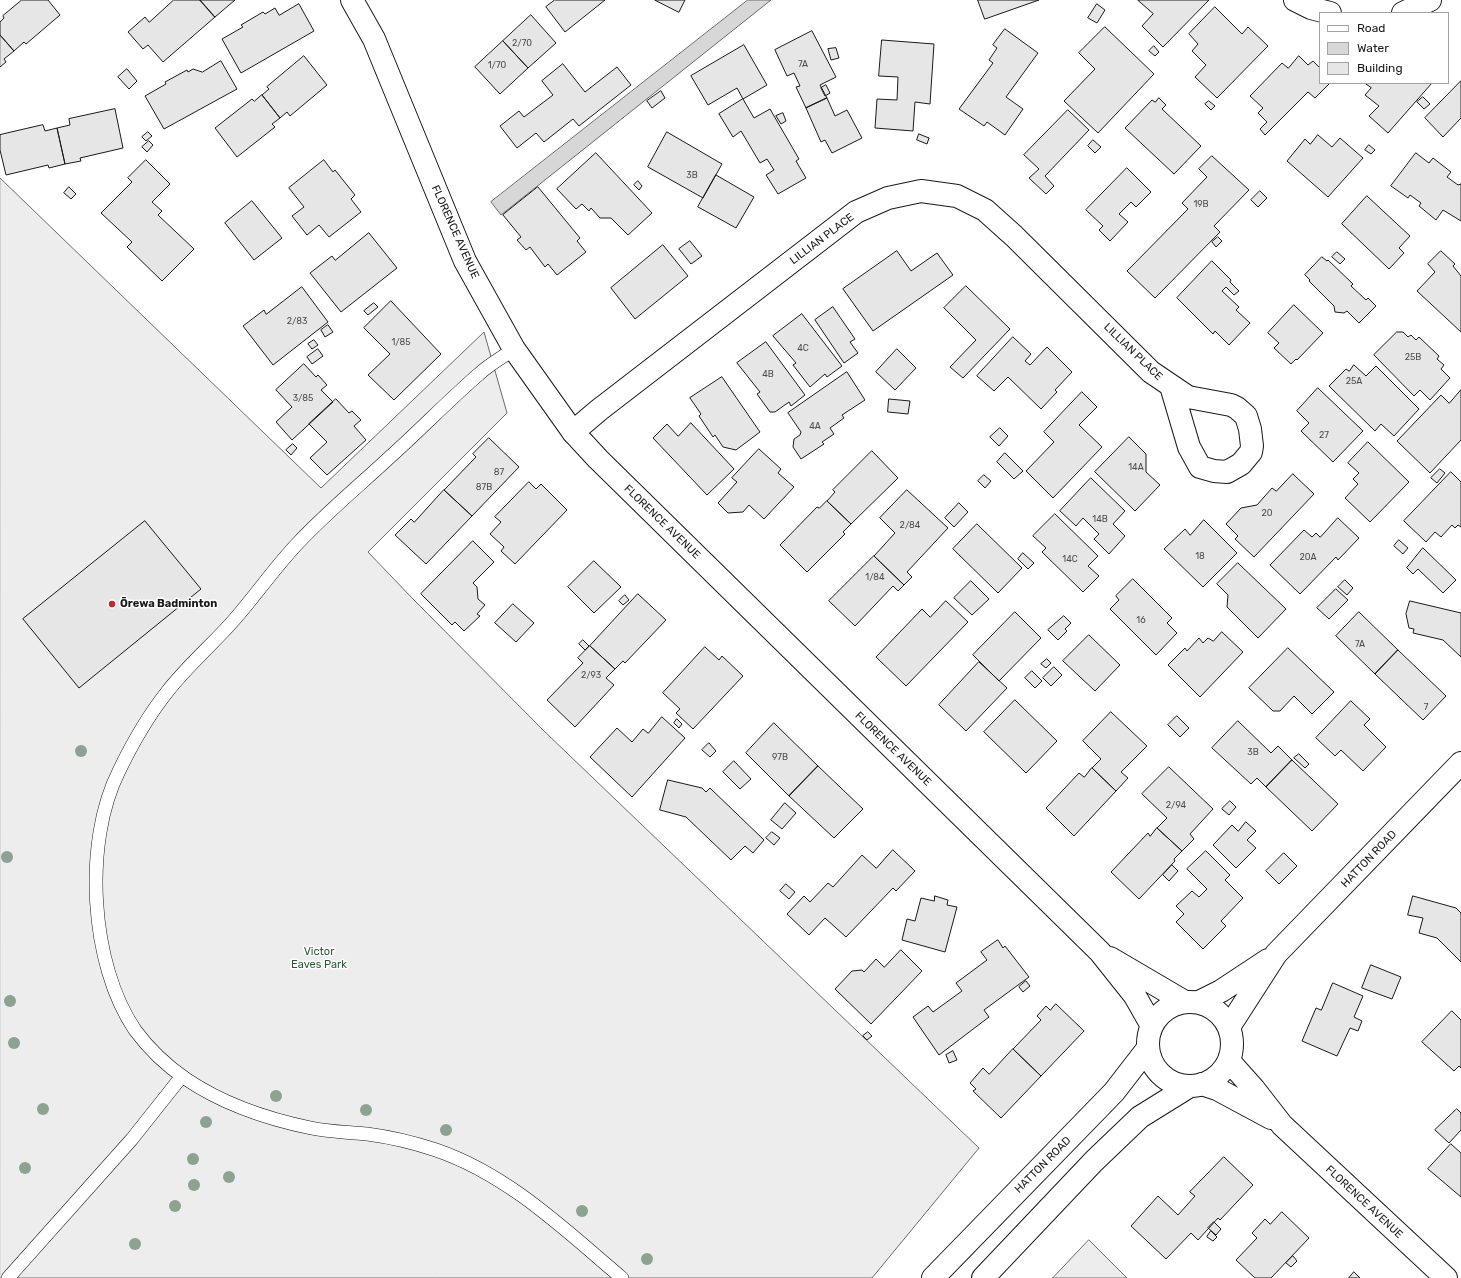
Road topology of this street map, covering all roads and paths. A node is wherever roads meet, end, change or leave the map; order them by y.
1 (352, 0) edge
2 (1295, 0) edge
3 (1430, 0) edge
4 (1326, 12) edge
5 (1405, 12) edge
6 (514, 349) junction
7 (1171, 386) junction
8 (573, 432) junction
9 (1461, 763) edge
10 (1100, 952) junction
11 (1276, 954) junction
12 (1192, 1002) junction
13 (1152, 1026) junction
14 (1229, 1027) junction
15 (1148, 1048) junction
16 (1229, 1061) junction
17 (182, 1076) junction
18 (1196, 1085) junction
19 (1282, 1125) junction
20 (8, 1278) edge
21 (622, 1278) edge
22 (933, 1278) edge
23 (983, 1278) edge
24 (1446, 1278) edge

1 - 6 street, FLORENCE AVENUE
2 - 4 street
3 - 5 street
6 - 8 street, FLORENCE AVENUE
6 - 17 lane
7 - 7 street, LILLIAN PLACE
7 - 8 street, LILLIAN PLACE
8 - 10 street, FLORENCE AVENUE
9 - 11 street, HATTON ROAD
10 - 12 street, FLORENCE AVENUE
10 - 13 street, FLORENCE AVENUE
11 - 12 street, HATTON ROAD
11 - 14 street, HATTON ROAD
12 - 13 street
12 - 14 street
13 - 15 street
14 - 16 street
15 - 18 street
15 - 22 street, HATTON ROAD
16 - 18 street
16 - 19 street, FLORENCE AVENUE
17 - 20 lane
17 - 21 lane
18 - 19 street, FLORENCE AVENUE
18 - 23 street
19 - 24 street, FLORENCE AVENUE

